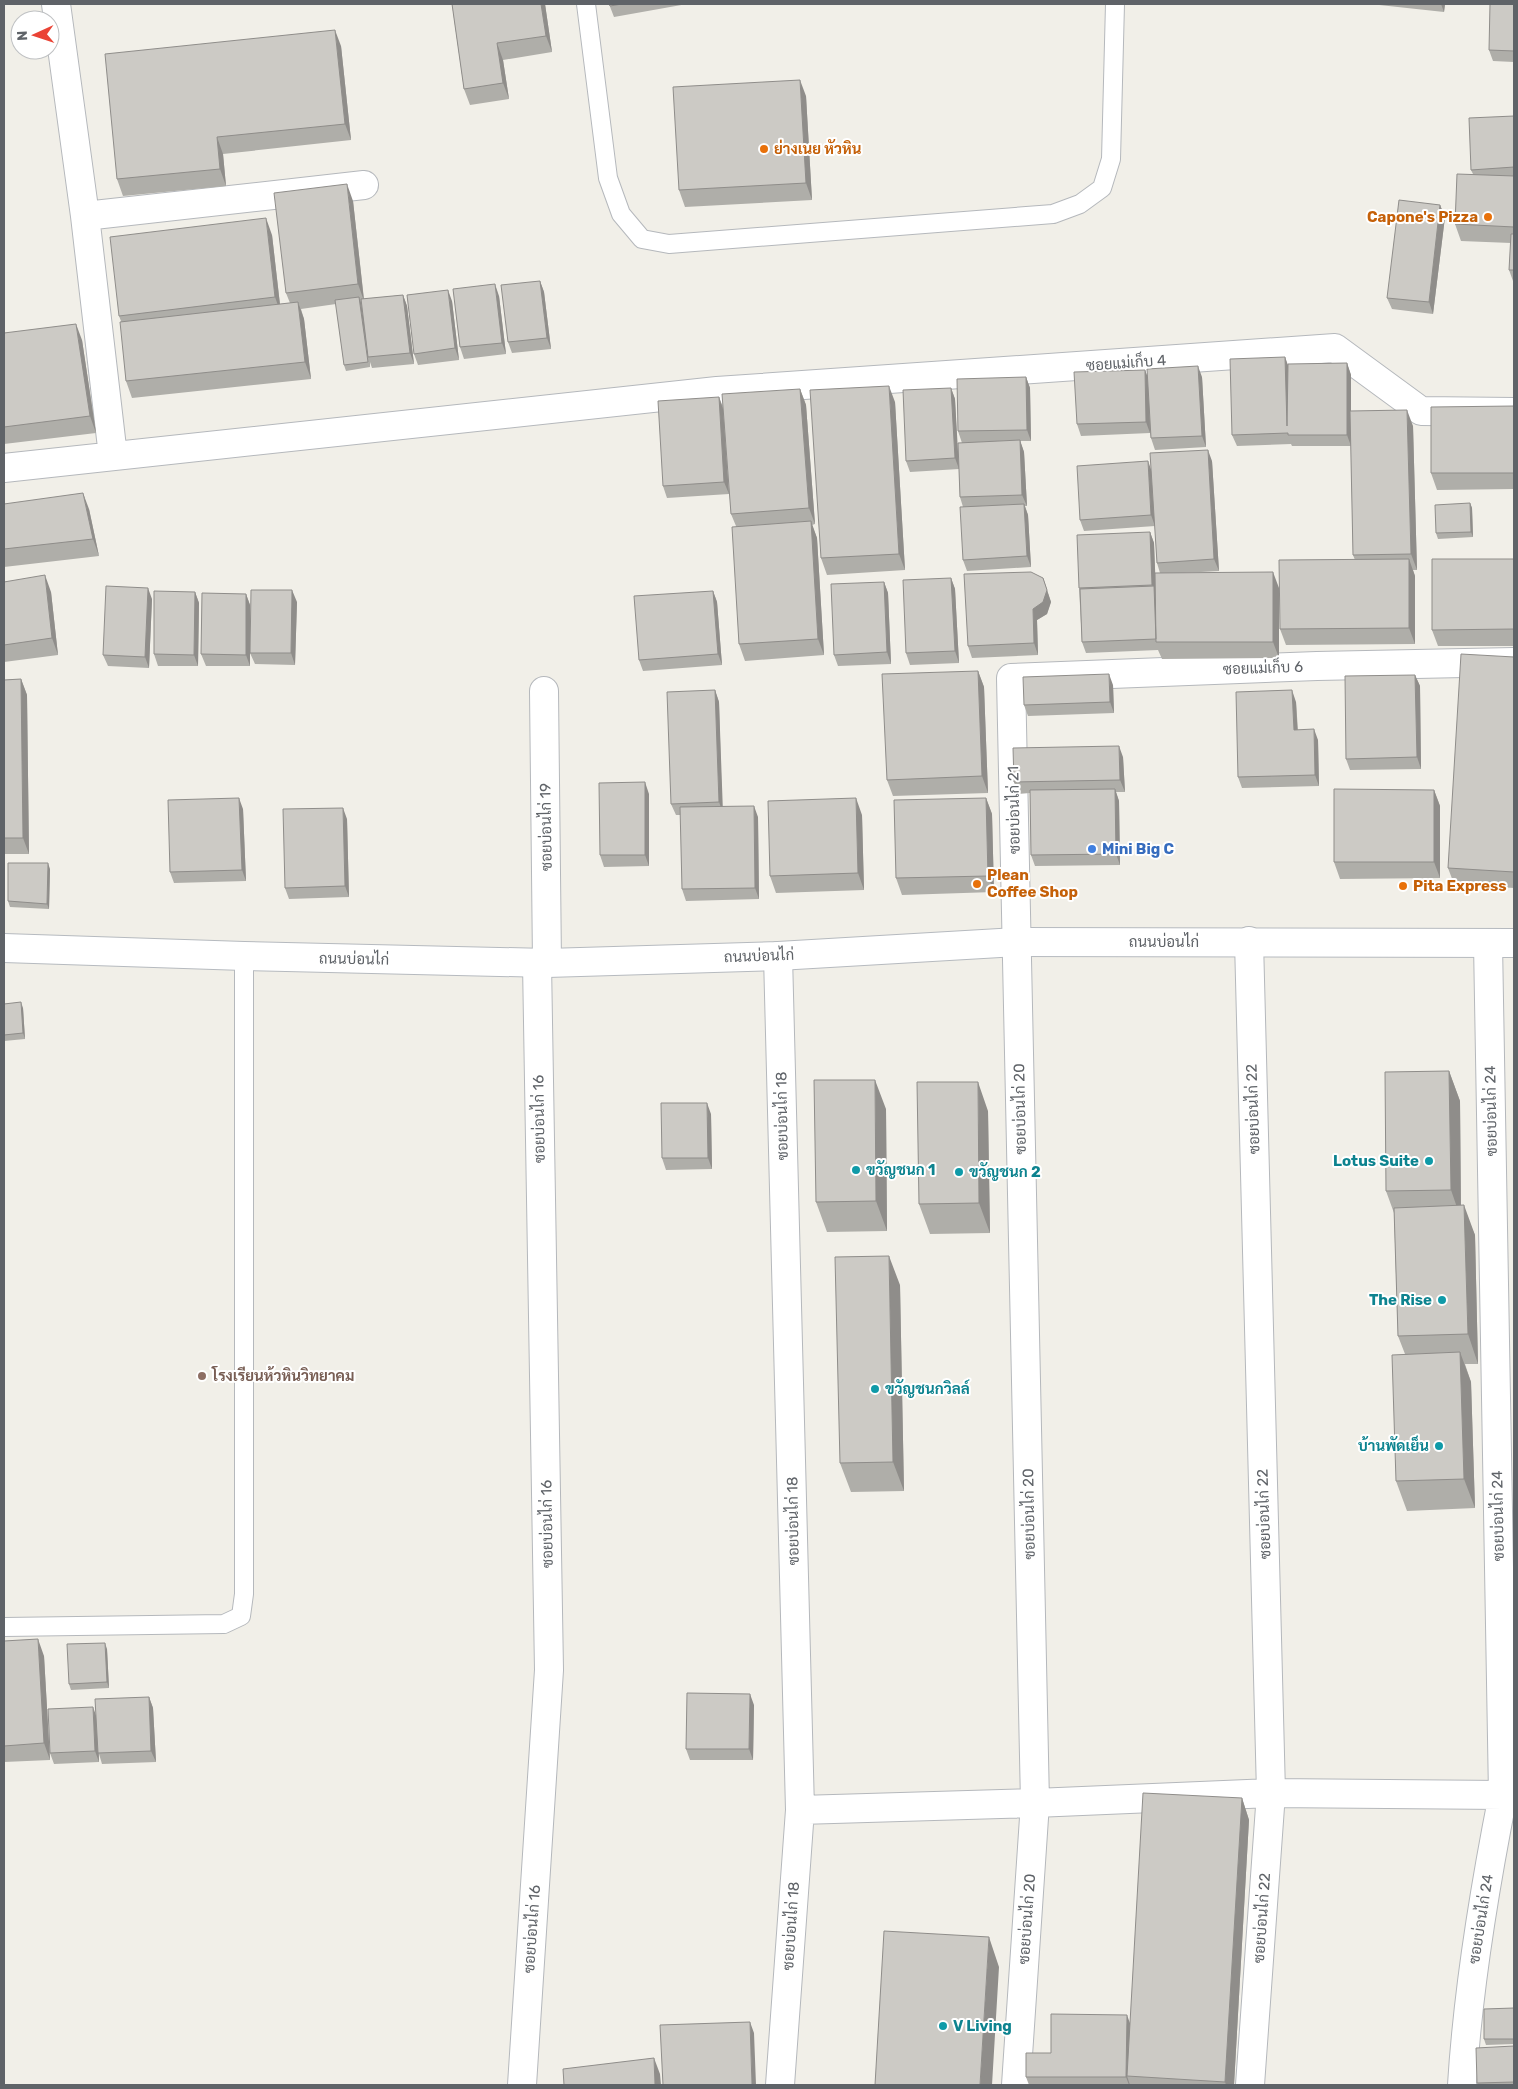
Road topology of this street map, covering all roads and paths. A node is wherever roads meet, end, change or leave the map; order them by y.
1 (56, 4) edge
2 (586, 4) edge
3 (1115, 4) edge
4 (364, 186) dead end
5 (85, 216) junction
6 (1514, 412) edge
7 (114, 456) junction
8 (4, 468) edge
9 (1514, 662) edge
10 (1011, 678) joint
11 (544, 691) dead end
12 (1017, 942) junction
13 (1249, 942) junction
14 (1501, 943) edge
15 (4, 948) edge
16 (244, 956) junction
17 (778, 956) junction
18 (542, 963) junction
19 (4, 1627) edge
20 (1271, 1793) junction
21 (1504, 1795) junction
22 (1035, 1803) junction
23 (800, 1810) junction
24 (522, 2085) edge
25 (780, 2085) edge
26 (1016, 2085) edge
27 (1250, 2085) edge
28 (1462, 2085) edge

1 - 5 street
2 - 3 lane
4 - 5 street
5 - 7 street
6 - 7 street, ซอยแม่เก็บ 4
7 - 8 street, ซอยแม่เก็บ 4
9 - 10 street, ซอยแม่เก็บ 6
10 - 12 street, ซอยบ่อนไก่ 21
11 - 18 street, ซอยบ่อนไก่ 19
12 - 13 street, ถนนบ่อนไก่
12 - 17 street, ถนนบ่อนไก่
12 - 22 street, ซอยบ่อนไก่ 20
13 - 14 street, ถนนบ่อนไก่
13 - 20 street, ซอยบ่อนไก่ 22
14 - 21 street, ซอยบ่อนไก่ 24
15 - 16 street, ถนนบ่อนไก่
16 - 18 street, ถนนบ่อนไก่
16 - 19 lane
17 - 18 street, ถนนบ่อนไก่
17 - 23 street, ซอยบ่อนไก่ 18
18 - 24 street, ซอยบ่อนไก่ 16
20 - 21 street
20 - 22 street
20 - 27 street, ซอยบ่อนไก่ 22
21 - 28 street, ซอยบ่อนไก่ 24
22 - 23 street
22 - 26 street, ซอยบ่อนไก่ 20
23 - 25 street, ซอยบ่อนไก่ 18

